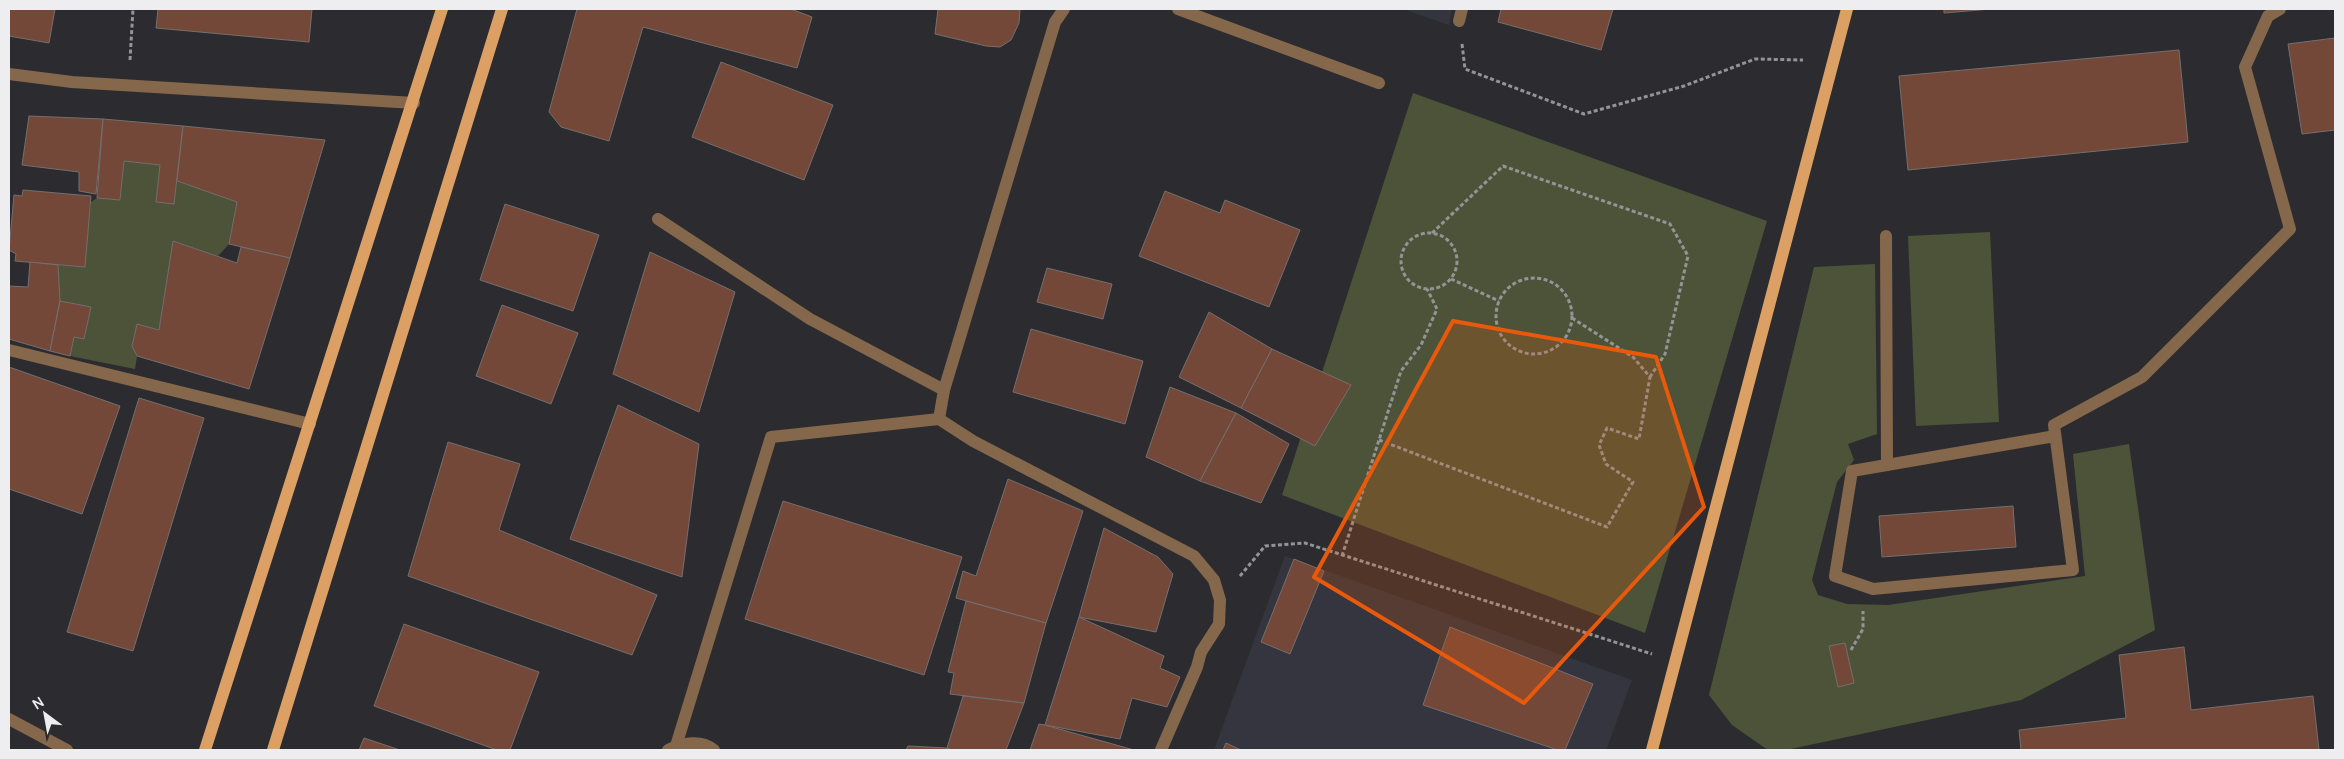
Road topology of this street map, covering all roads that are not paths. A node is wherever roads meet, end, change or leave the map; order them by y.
1 (442, 9) edge
2 (502, 9) edge
3 (1064, 9) edge
4 (1178, 9) edge
5 (1847, 9) edge
6 (2280, 9) edge
7 (9, 74) edge
8 (1378, 83) dead end
9 (414, 103) junction
10 (658, 219) dead end
11 (1886, 236) dead end
12 (9, 350) edge
13 (944, 390) junction
14 (939, 419) junction
15 (310, 424) junction
16 (2055, 436) junction
17 (1887, 465) junction
18 (9, 719) edge
19 (672, 748) edge
20 (67, 750) edge
21 (205, 750) edge
22 (273, 750) edge
23 (714, 750) edge
24 (1161, 750) edge
25 (1652, 750) edge

1 - 9 main road
2 - 22 main road
3 - 13 street
4 - 8 street
5 - 25 main road
6 - 16 street
7 - 9 street
9 - 15 main road
10 - 13 street
11 - 17 street
12 - 15 street
13 - 14 street
14 - 19 street
14 - 24 street
15 - 21 main road
16 - 17 street
16 - 17 street
18 - 20 street
19 - 23 street

